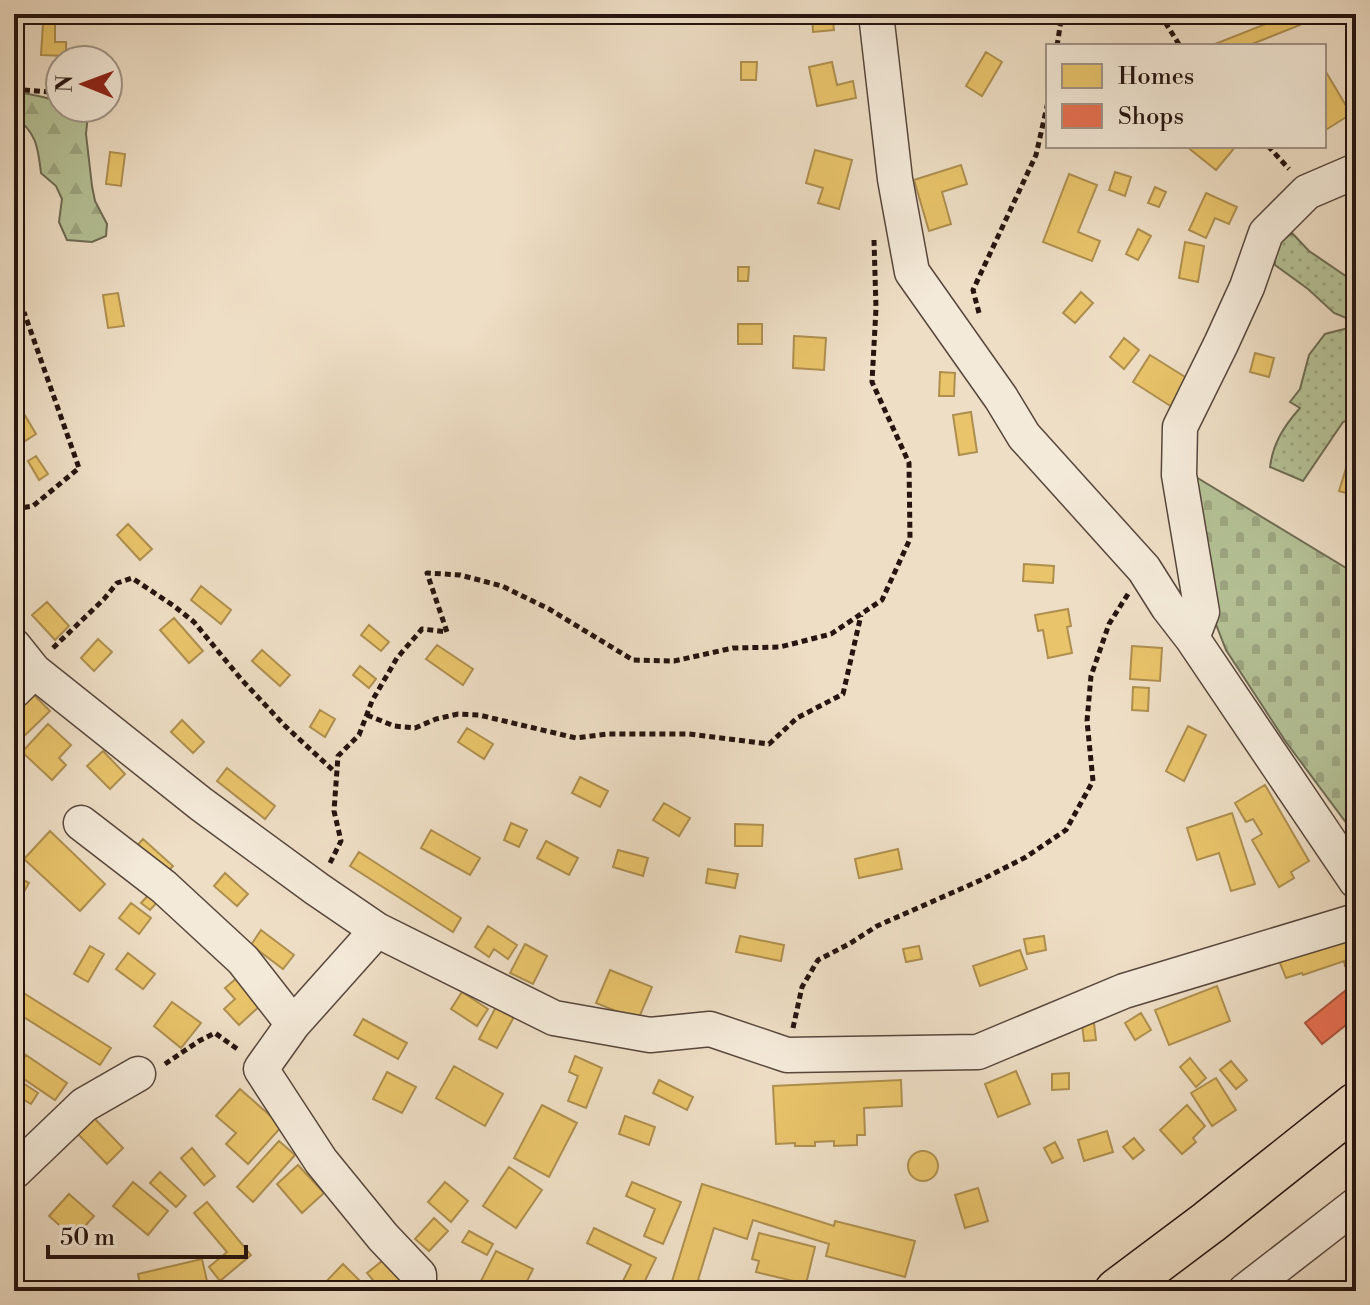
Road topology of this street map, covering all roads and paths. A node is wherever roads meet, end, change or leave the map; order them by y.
1 (876, 14) edge
2 (1062, 14) edge
3 (1160, 14) edge
4 (1057, 44) edge
5 (1179, 44) edge
6 (14, 89) edge
7 (44, 92) edge
8 (1046, 111) edge
9 (1356, 171) edge
10 (874, 231) dead end
11 (24, 312) dead end
12 (981, 320) dead end
13 (14, 509) edge
14 (1144, 569) junction
15 (861, 614) junction
16 (1192, 638) junction
17 (23, 669) edge
18 (367, 715) junction
19 (337, 774) junction
20 (81, 823) dead end
21 (1356, 881) edge
22 (317, 889) junction
23 (1356, 921) edge
24 (377, 930) junction
25 (293, 1024) junction
26 (787, 1055) junction
27 (261, 1069) junction
28 (138, 1074) joint
29 (1356, 1105) edge
30 (14, 1172) edge
31 (1356, 1205) edge
32 (419, 1291) edge
33 (1117, 1291) edge
34 (1245, 1291) edge

1 - 14 street
2 - 4 path
3 - 5 path
6 - 7 path
8 - 12 path
9 - 16 street
10 - 15 path
11 - 13 path
14 - 16 street
14 - 26 path
15 - 18 path
15 - 18 path
16 - 21 street
17 - 19 path
17 - 22 street
18 - 19 path
19 - 22 path
20 - 25 street
22 - 24 street
23 - 26 street
24 - 25 street
24 - 26 street
25 - 27 street
27 - 28 path
27 - 32 street
28 - 30 street
29 - 33 main road
31 - 34 street

